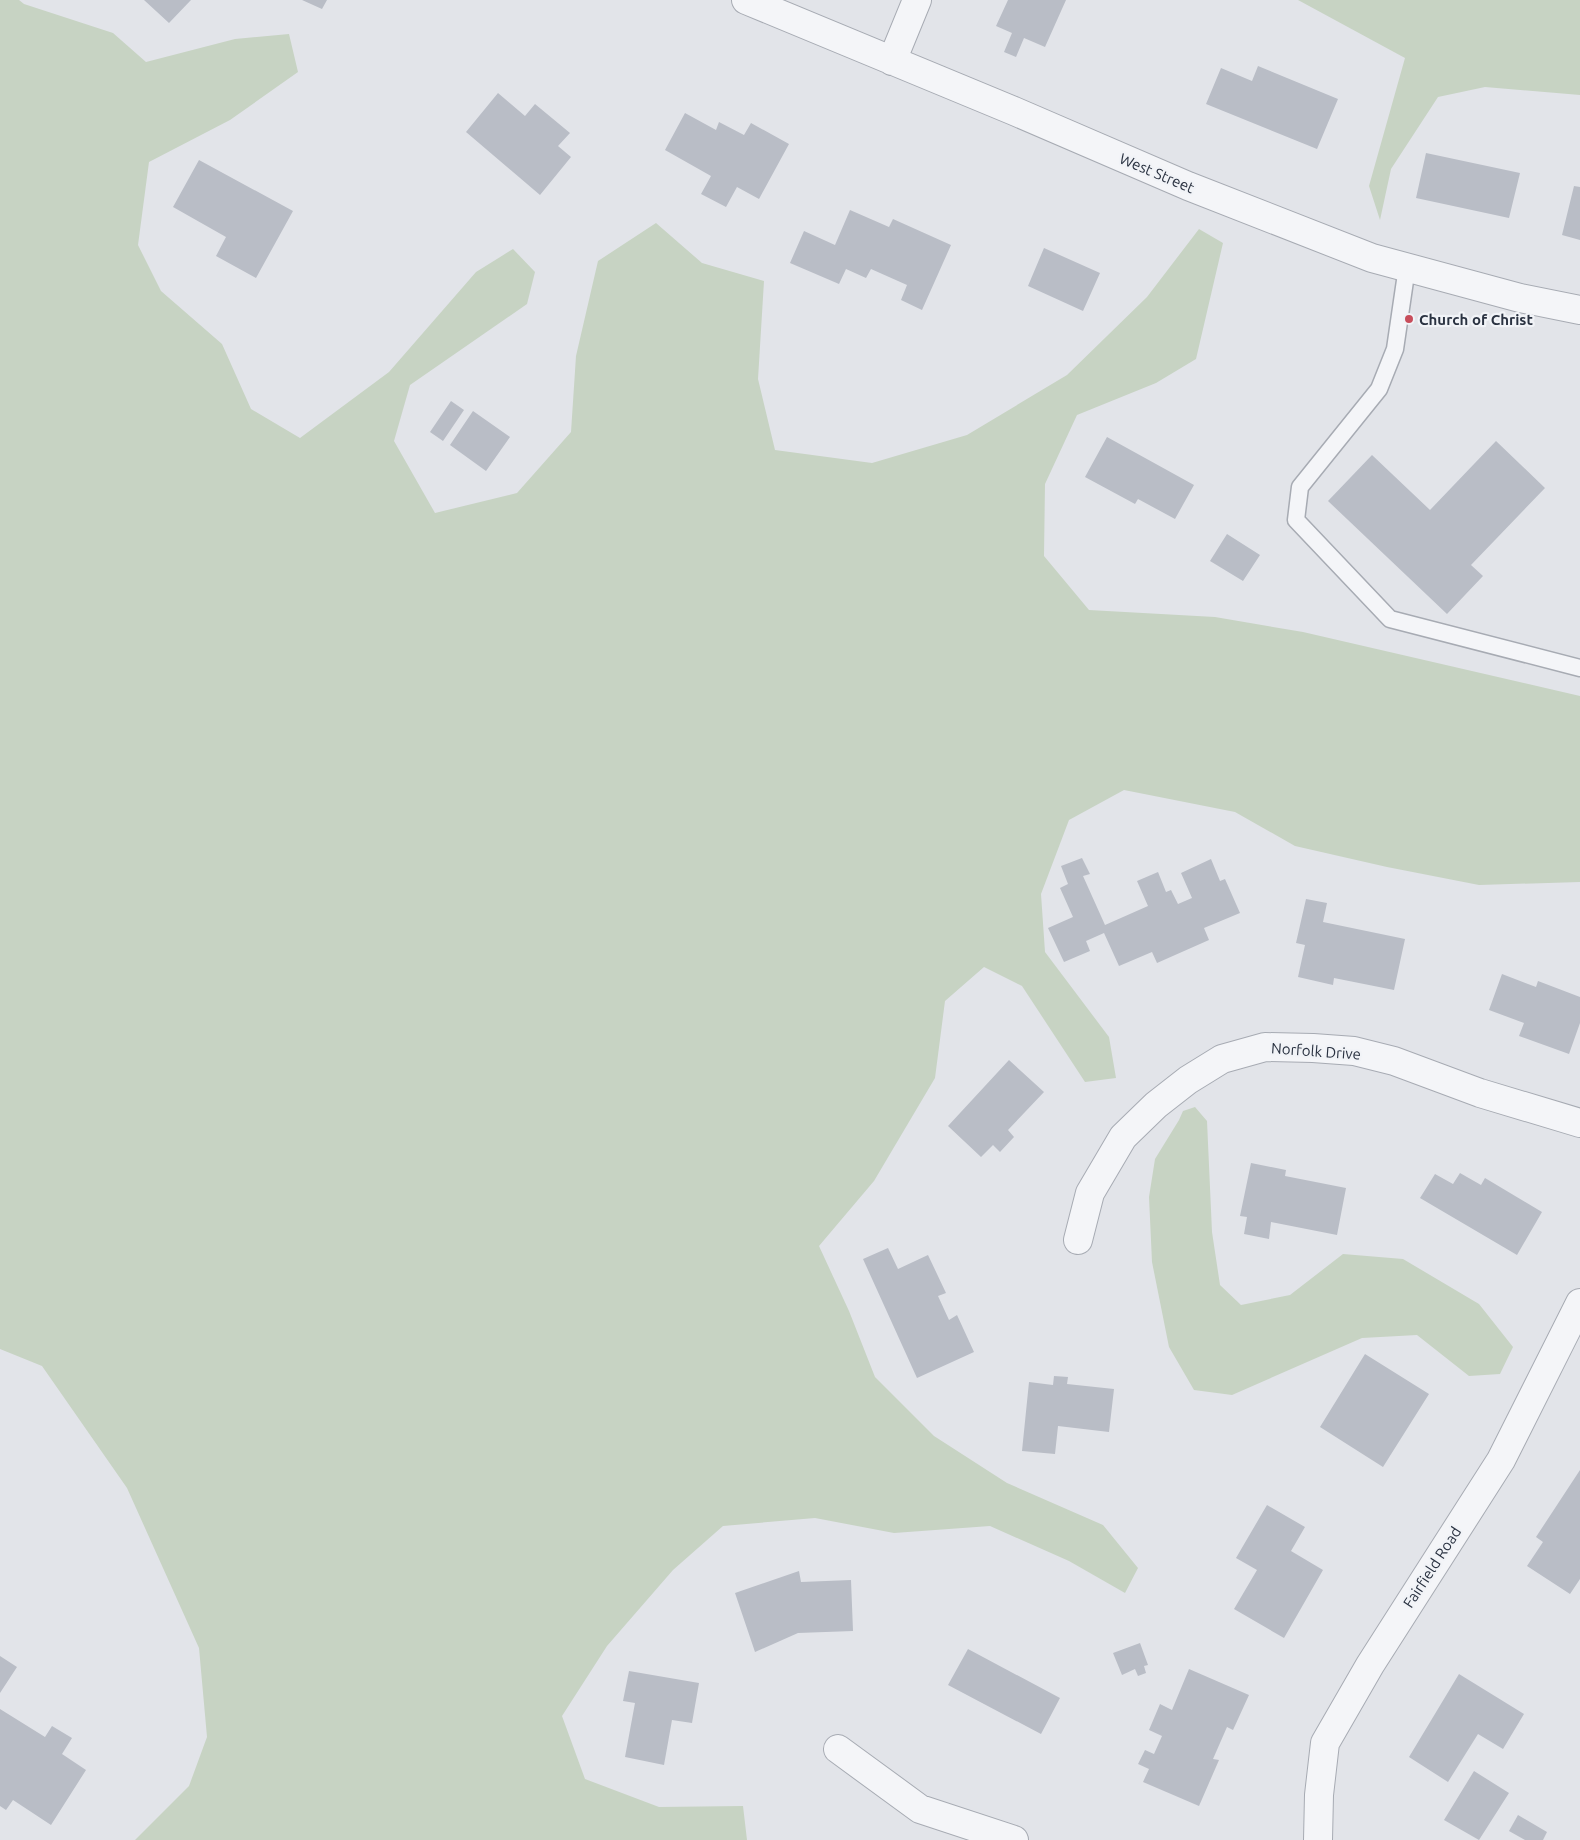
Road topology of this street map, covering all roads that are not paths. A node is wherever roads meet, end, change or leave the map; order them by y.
1 (746, 0) edge
2 (916, 0) edge
3 (892, 61) junction
4 (1407, 267) junction
5 (1580, 310) edge
6 (1580, 668) edge
7 (1580, 1123) edge
8 (1078, 1240) dead end
9 (1580, 1303) edge
10 (838, 1749) dead end
11 (1014, 1840) edge
12 (1318, 1840) edge

1 - 3 street, West Street
2 - 3 street
3 - 4 street, West Street
4 - 5 street, West Street
4 - 6 lane
7 - 8 street, Norfolk Drive
9 - 12 street, Fairfield Road
10 - 11 street

